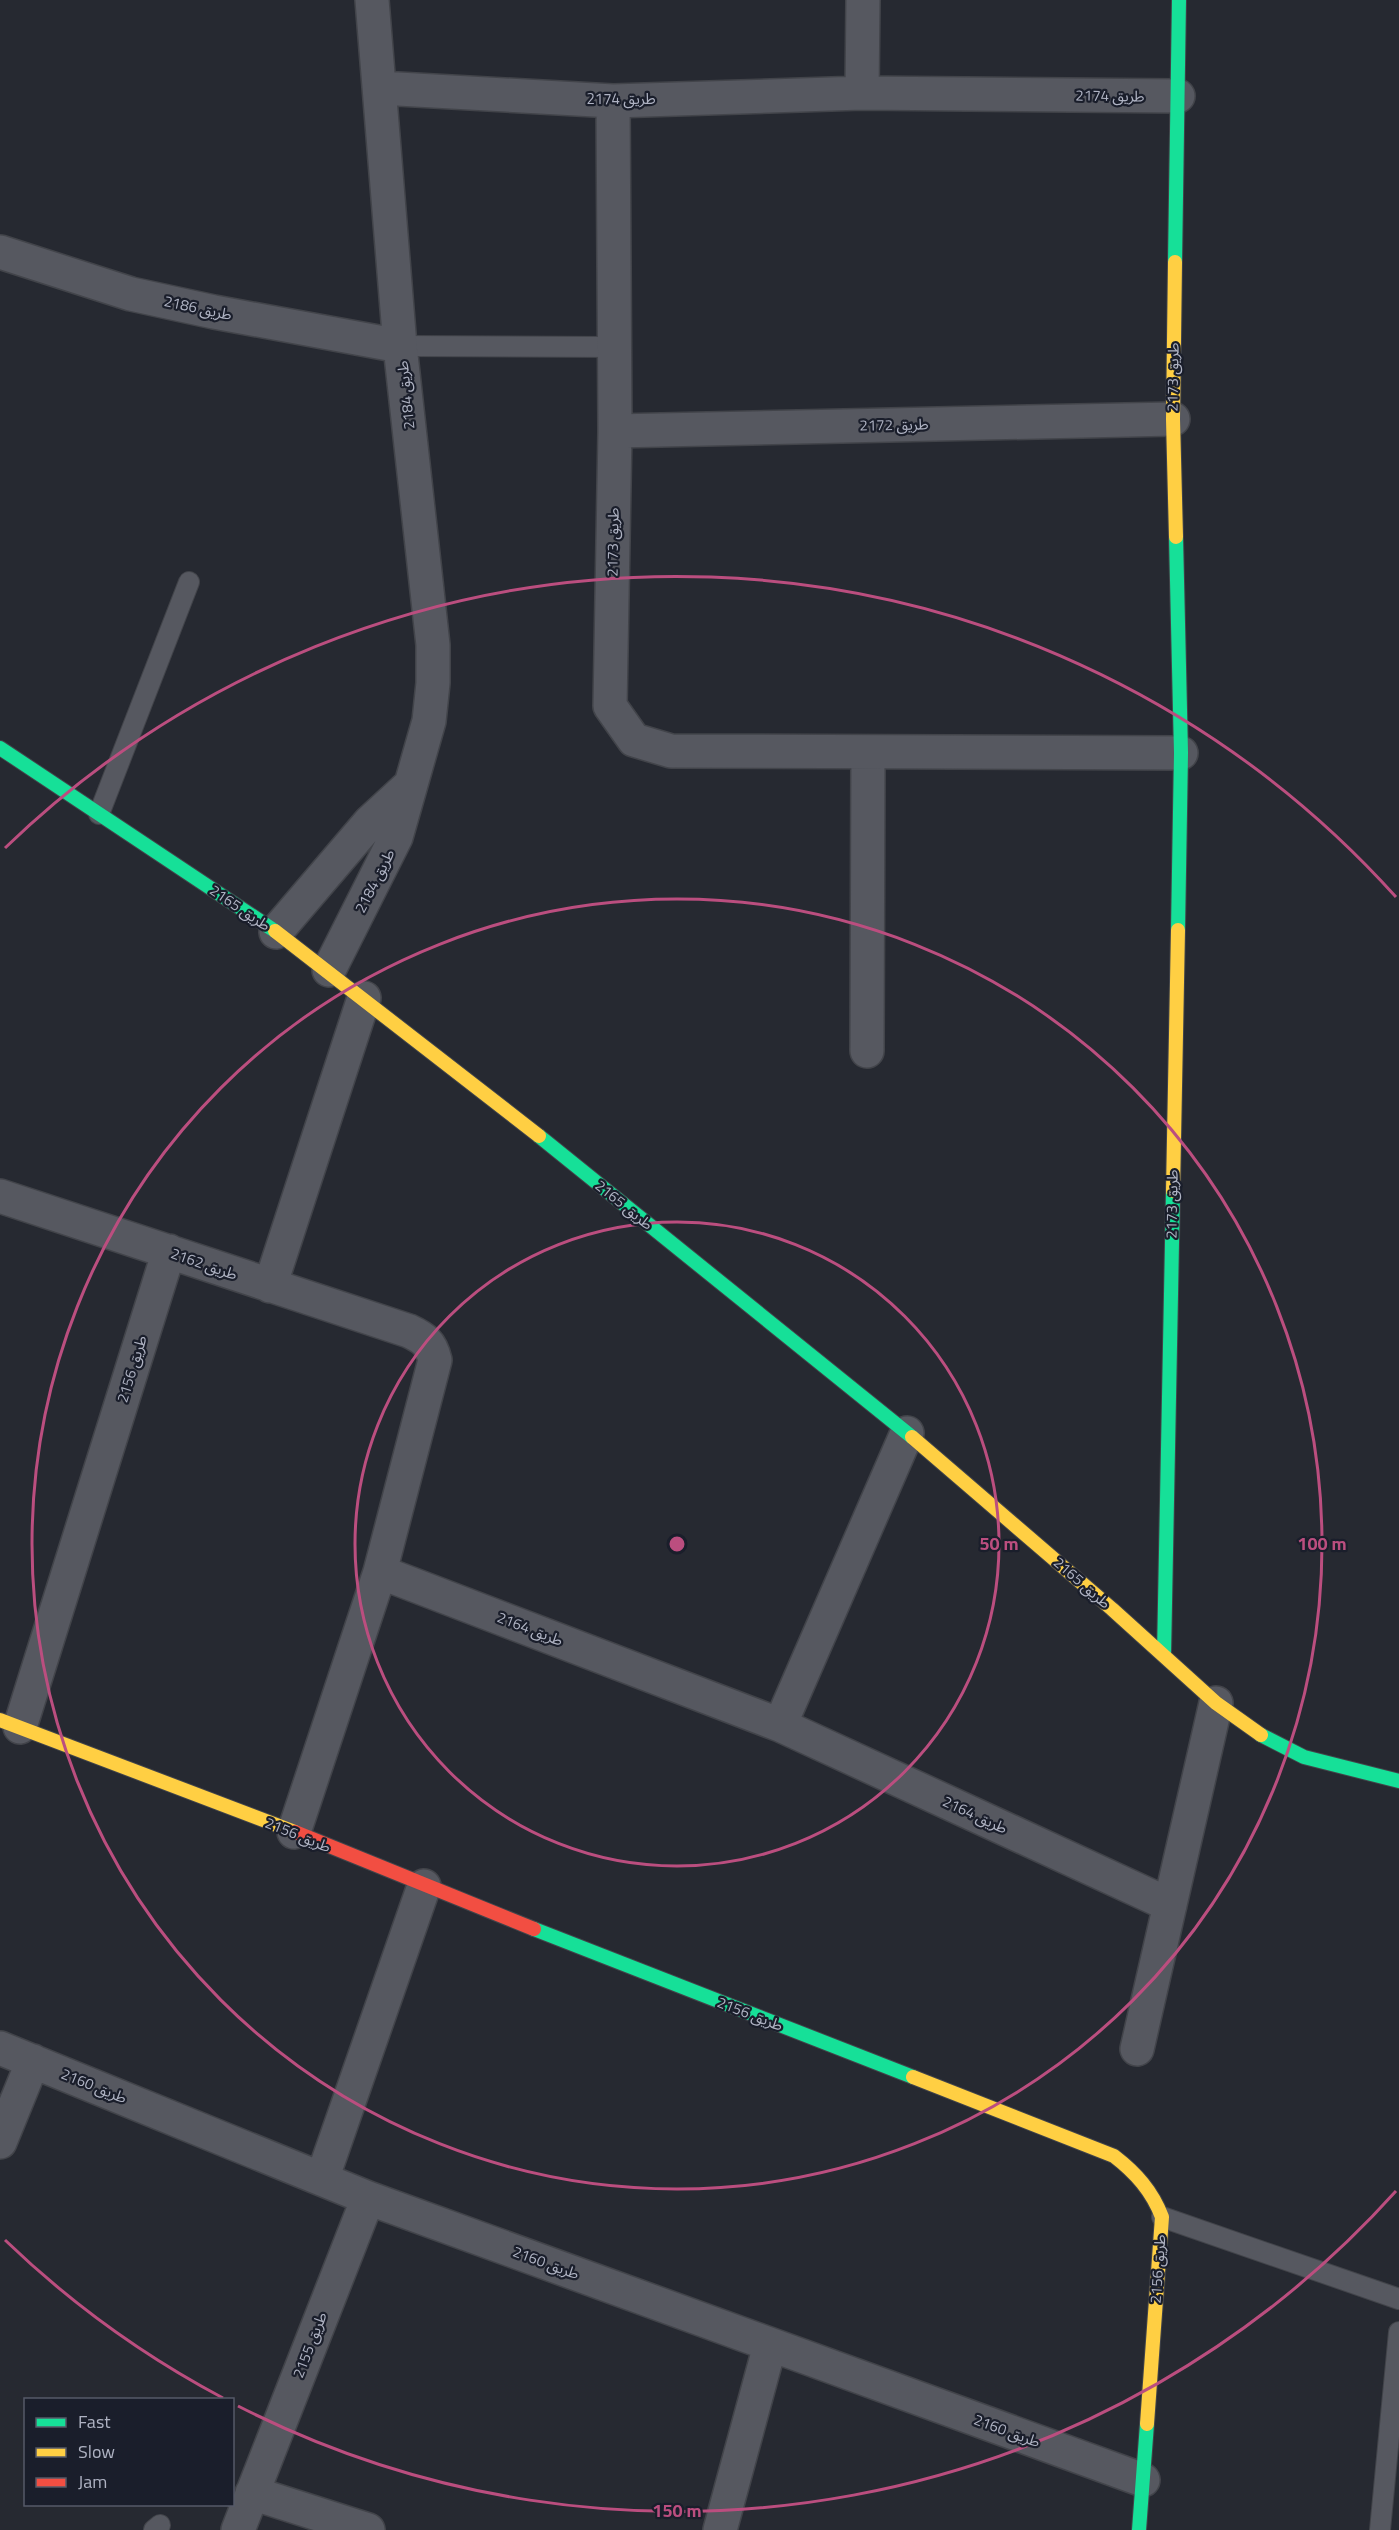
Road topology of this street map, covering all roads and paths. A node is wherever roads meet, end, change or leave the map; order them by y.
1 (372, 0) edge
2 (863, 0) edge
3 (1179, 0) edge
4 (380, 88) junction
5 (862, 93) junction
6 (1178, 96) junction
7 (613, 101) junction
8 (0, 252) edge
9 (400, 346) junction
10 (615, 347) junction
11 (1173, 419) junction
12 (615, 430) junction
13 (189, 582) dead end
14 (868, 753) junction
15 (1181, 753) junction
16 (1, 754) edge
17 (408, 787) junction
18 (99, 814) junction
19 (276, 932) junction
20 (329, 970) junction
21 (364, 998) junction
22 (867, 1051) dead end
23 (0, 1196) edge
24 (169, 1251) junction
25 (270, 1286) junction
26 (907, 1433) junction
27 (380, 1572) junction
28 (1164, 1655) junction
29 (1216, 1703) junction
30 (10, 1724) edge
31 (780, 1725) junction
32 (1399, 1781) edge
33 (294, 1832) junction
34 (424, 1886) junction
35 (1170, 1905) junction
36 (0, 2048) edge
37 (1137, 2049) dead end
38 (33, 2061) junction
39 (0, 2142) edge
40 (322, 2179) junction
41 (368, 2198) junction
42 (1162, 2217) junction
43 (1399, 2299) edge
44 (1399, 2332) edge
45 (770, 2345) junction
46 (1143, 2480) junction
47 (252, 2493) junction
48 (238, 2530) edge
49 (368, 2530) edge
50 (720, 2530) edge
51 (1139, 2530) edge
52 (1380, 2530) edge

1 - 4 street, طريق 2184
2 - 5 street
3 - 6 street, طريق 2173
4 - 7 street, طريق 2174
4 - 9 street, طريق 2184
5 - 6 street, طريق 2174
5 - 7 street, طريق 2174
6 - 11 street, طريق 2173
7 - 10 street, طريق 2173
8 - 9 street, طريق 2186
9 - 10 lane
9 - 17 street, طريق 2184
10 - 12 street, طريق 2173
11 - 12 street, طريق 2172
11 - 15 street, طريق 2173
12 - 14 street, طريق 2173
13 - 18 lane
14 - 15 street, طريق 2173
14 - 22 street
15 - 28 street, طريق 2173
16 - 18 street, طريق 2165
17 - 19 street, طريق 2184
17 - 20 street, طريق 2184
18 - 19 street, طريق 2165
19 - 20 street, طريق 2165
20 - 21 street, طريق 2165
21 - 25 street
21 - 26 street, طريق 2165
23 - 24 street, طريق 2162
24 - 25 street, طريق 2162
24 - 30 street, طريق 2156
25 - 27 street, طريق 2162
26 - 28 street, طريق 2165
26 - 31 street
27 - 31 street, طريق 2164
27 - 33 street, طريق 2162
28 - 29 street, طريق 2165
29 - 32 street, طريق 2165
29 - 35 street
30 - 33 street, طريق 2156
31 - 35 street, طريق 2164
33 - 34 street, طريق 2156
34 - 40 street
34 - 42 street, طريق 2156
35 - 37 street
36 - 38 street, طريق 2160
38 - 39 street
38 - 40 street, طريق 2160
40 - 41 street, طريق 2160
41 - 45 street, طريق 2160
41 - 47 street, طريق 2155
42 - 43 lane
42 - 46 street, طريق 2156
44 - 52 lane
45 - 46 street, طريق 2160
45 - 50 street
46 - 51 street, طريق 2156
47 - 48 street, طريق 2155
47 - 49 street

